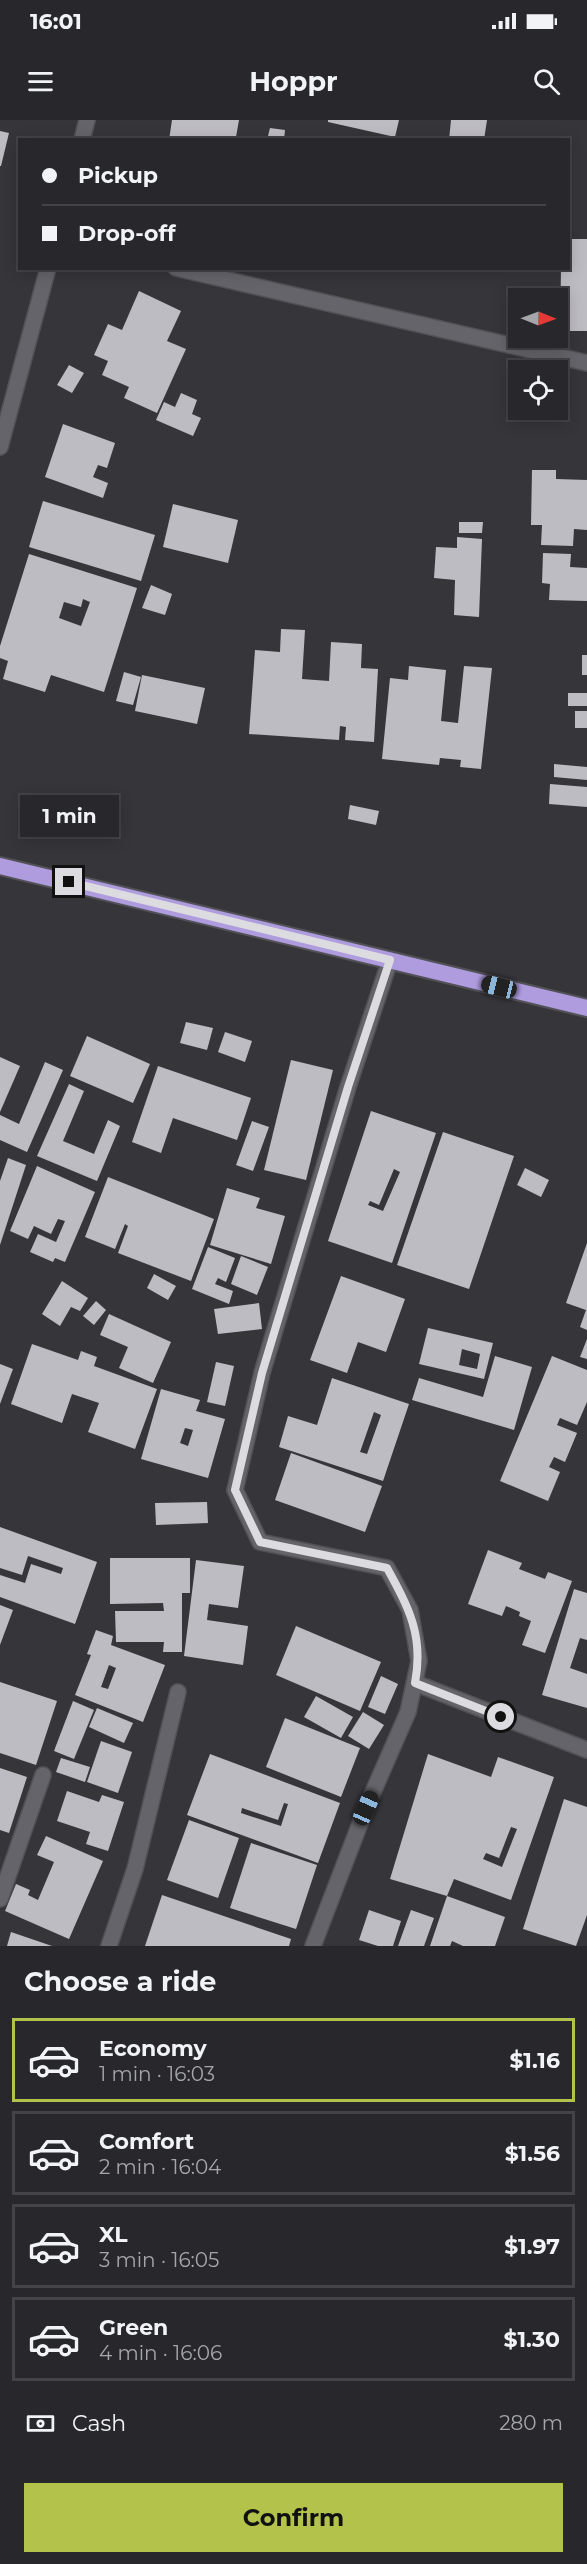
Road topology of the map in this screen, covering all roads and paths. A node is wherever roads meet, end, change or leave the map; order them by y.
1 (87, 120) edge
2 (82, 138) edge
3 (47, 270) edge
4 (185, 270) edge
5 (587, 363) edge
6 (0, 447) edge
7 (0, 866) edge
8 (390, 960) junction
9 (587, 1008) edge
10 (415, 1683) junction
11 (178, 1692) dead end
12 (587, 1750) edge
13 (43, 1775) dead end
14 (0, 1899) edge
15 (109, 1946) edge
16 (313, 1946) edge

1 - 2 street
3 - 6 street
4 - 5 street
7 - 8 highway
8 - 9 highway
8 - 10 street
10 - 12 street
10 - 16 street
11 - 15 street
13 - 14 street

